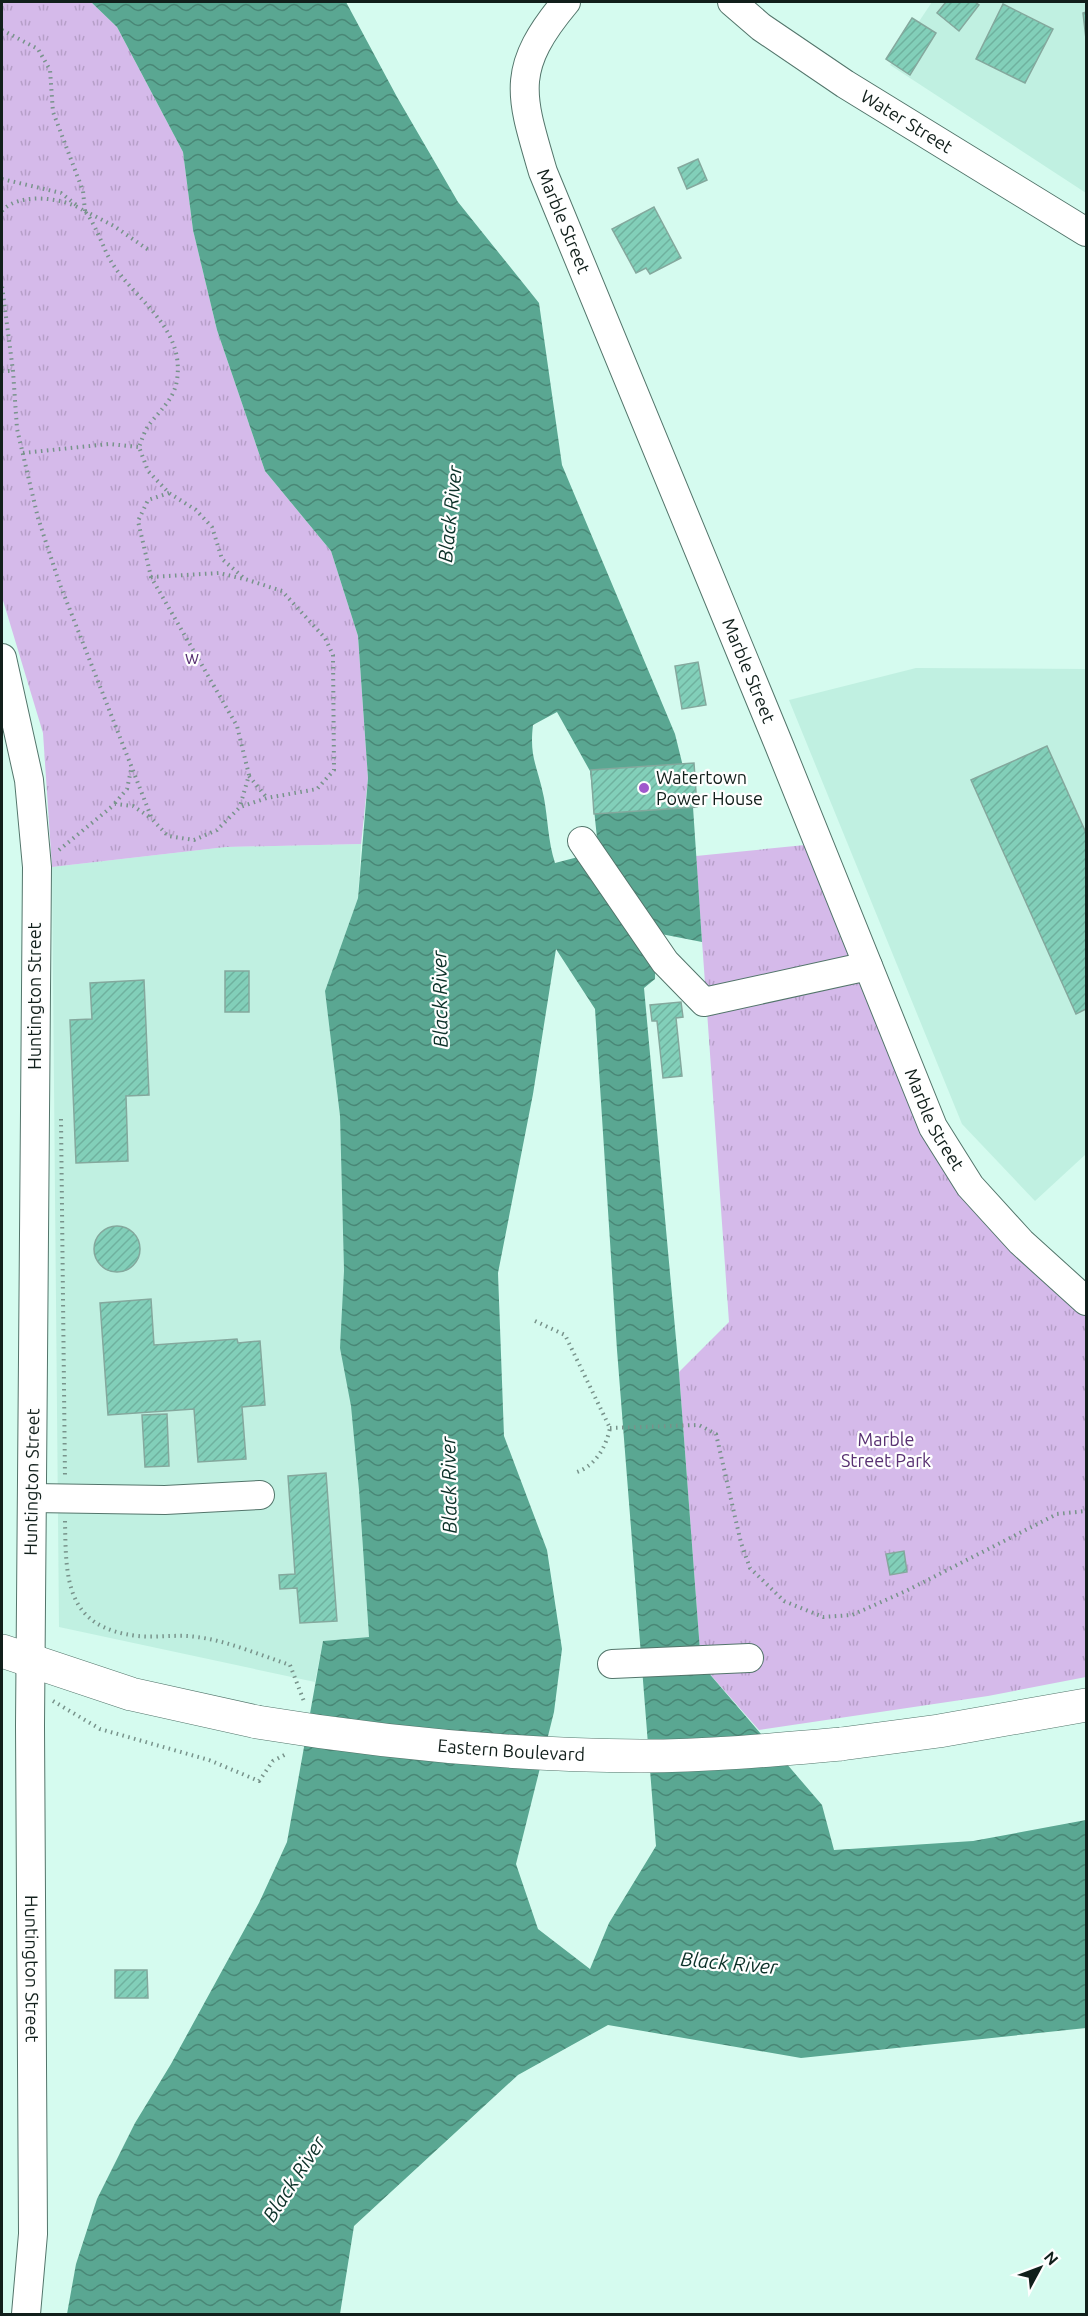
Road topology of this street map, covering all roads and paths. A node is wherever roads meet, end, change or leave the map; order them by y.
1 (566, 2) edge
2 (732, 2) edge
3 (2, 30) edge
4 (2, 179) edge
5 (2, 211) edge
6 (85, 212) junction
7 (1086, 232) edge
8 (150, 251) dead end
9 (2, 286) edge
10 (2, 371) edge
11 (14, 371) junction
12 (138, 447) junction
13 (23, 453) junction
14 (169, 493) junction
15 (151, 577) junction
16 (245, 579) junction
17 (2, 658) edge
18 (131, 769) junction
19 (249, 775) junction
20 (267, 798) junction
21 (115, 804) junction
22 (240, 807) junction
23 (152, 819) junction
24 (582, 840) dead end
25 (51, 859) junction
26 (868, 966) junction
27 (61, 1116) dead end
28 (1086, 1301) edge
29 (535, 1321) dead end
30 (610, 1428) junction
31 (577, 1472) dead end
32 (260, 1495) dead end
33 (32, 1498) junction
34 (65, 1498) junction
35 (1086, 1511) edge
36 (749, 1658) dead end
37 (612, 1664) dead end
38 (290, 1665) dead end
39 (21, 1668) edge
40 (1086, 1705) edge
41 (259, 1781) dead end
42 (20, 2313) edge

1 - 26 street, Marble Street
2 - 7 street, Water Street
3 - 6 path
4 - 6 path
5 - 6 path
6 - 8 path
6 - 12 path
9 - 11 path
10 - 11 path
11 - 13 path
12 - 13 path
12 - 14 path
13 - 18 path
14 - 15 path
14 - 16 path
15 - 16 path
15 - 19 path
16 - 20 path
17 - 25 street, Huntington Street
18 - 21 path
18 - 23 path
19 - 20 path
19 - 22 path
20 - 22 path
21 - 23 path
21 - 25 path
22 - 23 path
24 - 26 street
25 - 33 street, Huntington Street
26 - 28 street, Marble Street
27 - 34 path
29 - 30 path
30 - 31 path
30 - 35 path
32 - 34 street
33 - 34 street
33 - 39 street, Huntington Street
34 - 38 path
36 - 37 street
39 - 40 main road, Eastern Boulevard, bridge
39 - 41 path
39 - 42 street, Huntington Street

